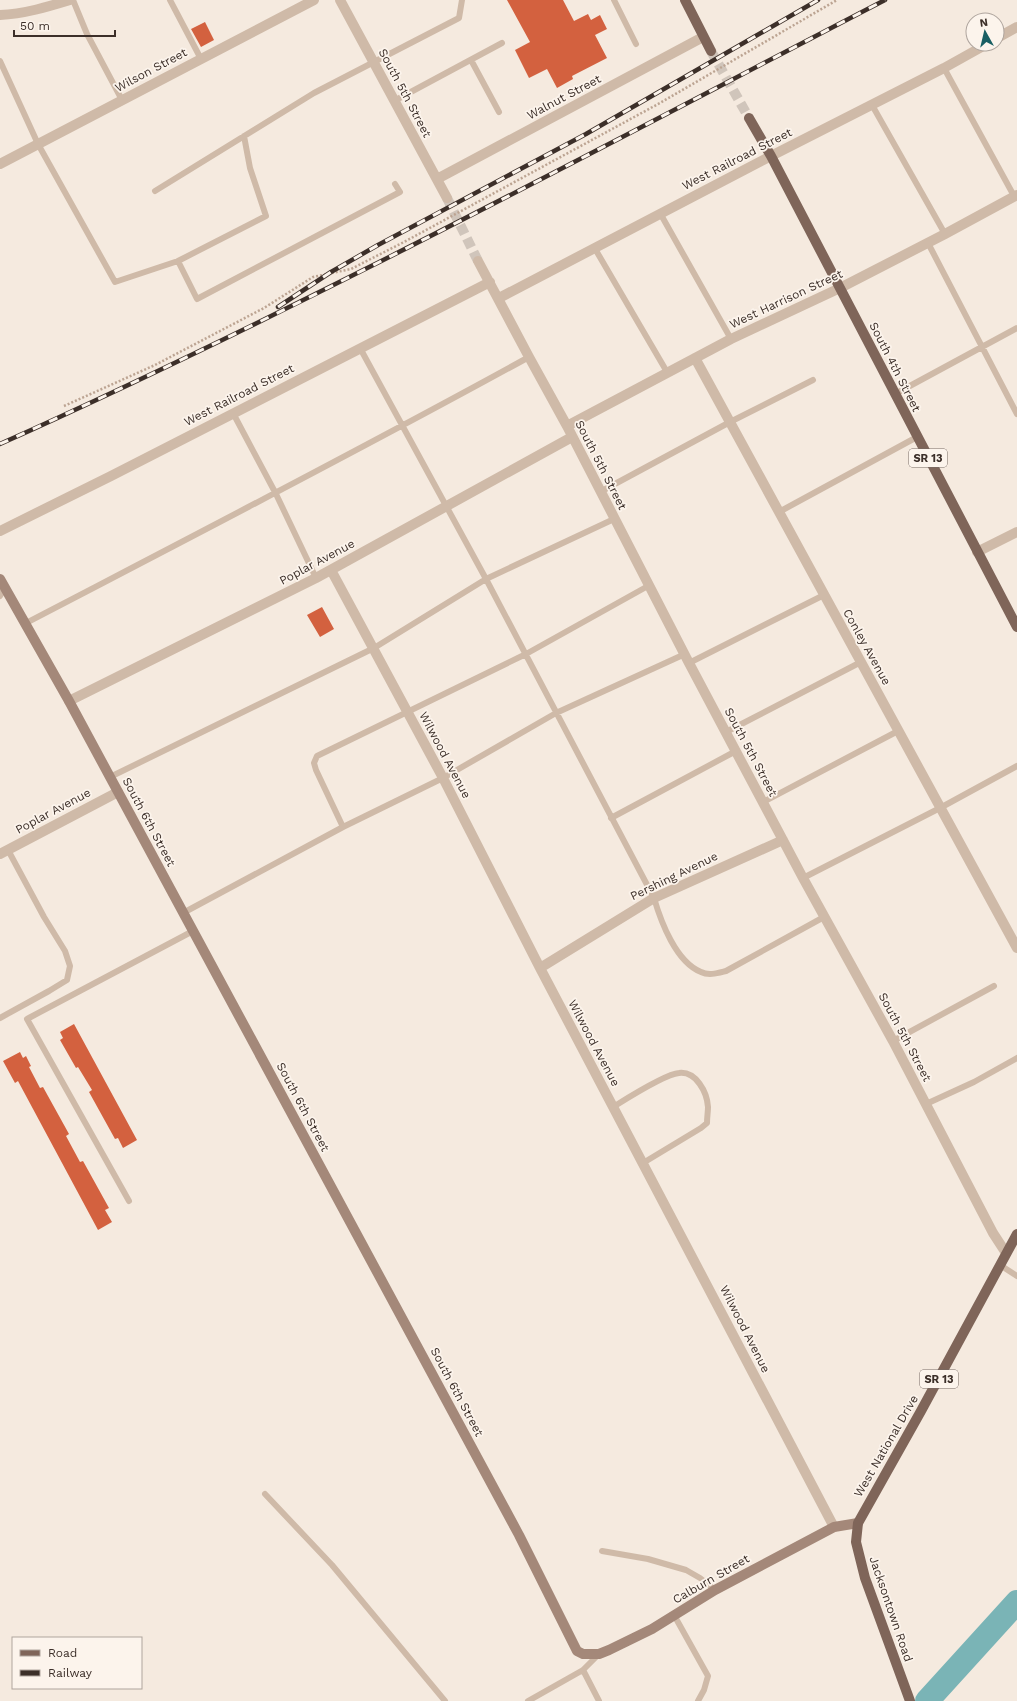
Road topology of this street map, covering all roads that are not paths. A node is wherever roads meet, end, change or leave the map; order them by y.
1 (71, 0) edge
2 (170, 0) edge
3 (314, 0) edge
4 (340, 0) edge
5 (462, 0) edge
6 (614, 0) edge
7 (685, 0) edge
8 (0, 15) edge
9 (1017, 27) edge
10 (1005, 34) edge
11 (703, 37) junction
12 (502, 43) dead end
13 (636, 44) dead end
14 (711, 52) tunnel mouth
15 (973, 52) edge
16 (201, 59) junction
17 (471, 60) junction
18 (373, 61) junction
19 (0, 62) edge
20 (944, 68) junction
21 (122, 100) junction
22 (394, 101) junction
23 (872, 105) junction
24 (500, 112) dead end
25 (749, 118) tunnel mouth
26 (244, 136) junction
27 (38, 144) junction
28 (771, 156) junction
29 (0, 164) edge
30 (436, 179) junction
31 (395, 184) dead end
32 (155, 191) dead end
33 (1016, 195) edge
34 (447, 198) tunnel mouth
35 (660, 213) junction
36 (946, 234) junction
37 (928, 244) junction
38 (594, 247) junction
39 (178, 261) junction
40 (478, 261) tunnel mouth
41 (490, 282) junction
42 (840, 288) junction
43 (498, 298) junction
44 (1017, 328) edge
45 (731, 339) junction
46 (360, 348) junction
47 (982, 348) junction
48 (529, 357) junction
49 (695, 358) junction
50 (667, 372) junction
51 (813, 380) dead end
52 (895, 394) junction
53 (233, 413) junction
54 (1017, 414) edge
55 (730, 422) junction
56 (567, 426) junction
57 (403, 427) junction
58 (572, 437) junction
59 (917, 437) junction
60 (600, 492) junction
61 (276, 494) junction
62 (447, 506) junction
63 (779, 512) junction
64 (614, 519) junction
65 (0, 531) edge
66 (1017, 532) edge
67 (977, 552) junction
68 (332, 570) junction
69 (316, 578) junction
70 (486, 579) junction
71 (648, 586) junction
72 (2, 588) edge
73 (824, 595) junction
74 (24, 624) junction
75 (1017, 627) edge
76 (374, 648) junction
77 (526, 654) junction
78 (687, 659) junction
79 (860, 662) junction
80 (69, 701) junction
81 (407, 712) junction
82 (556, 713) junction
83 (898, 731) junction
84 (726, 732) junction
85 (736, 751) junction
86 (1017, 766) edge
87 (110, 777) junction
88 (443, 778) junction
89 (118, 792) junction
90 (763, 802) junction
91 (940, 808) junction
92 (612, 818) junction
93 (343, 828) junction
94 (783, 840) junction
95 (4, 852) edge
96 (803, 878) junction
97 (654, 898) junction
98 (184, 913) junction
99 (824, 917) junction
100 (193, 931) junction
101 (1017, 948) edge
102 (540, 968) junction
103 (994, 986) dead end
104 (0, 1018) edge
105 (893, 1041) junction
106 (1017, 1058) edge
107 (926, 1104) junction
108 (613, 1106) junction
109 (643, 1163) junction
110 (129, 1201) dead end
111 (1017, 1234) edge
112 (1006, 1253) junction
113 (1000, 1265) junction
114 (1017, 1276) edge
115 (265, 1494) dead end
116 (858, 1523) junction
117 (834, 1527) junction
118 (602, 1551) dead end
119 (715, 1590) junction
120 (674, 1615) junction
121 (599, 1654) junction
122 (583, 1670) junction
123 (445, 1701) edge
124 (528, 1701) edge
125 (599, 1701) edge
126 (698, 1701) edge
127 (910, 1701) edge

1 - 8 street
1 - 21 lane
2 - 16 lane
3 - 16 street, Wilson Street
4 - 18 street, South 5th Street
5 - 18 lane
6 - 13 lane
7 - 11 main road
9 - 10 street
11 - 14 main road
11 - 30 street, Walnut Street
12 - 17 lane
15 - 20 street, West Railroad Street
16 - 21 street, Wilson Street
17 - 22 lane
17 - 24 lane
18 - 22 street, South 5th Street
18 - 26 lane
19 - 27 lane
20 - 23 street, West Railroad Street
20 - 33 lane
21 - 27 street, Wilson Street
22 - 30 street, South 5th Street
23 - 28 street, West Railroad Street
23 - 36 lane
25 - 28 main road, South 4th Street / SR 13
26 - 32 lane
26 - 39 lane
27 - 29 street, Wilson Street
27 - 39 lane
28 - 35 street, West Railroad Street
28 - 42 main road, South 4th Street / SR 13
30 - 34 street, South 5th Street
31 - 39 lane
33 - 36 street, West Harrison Street
35 - 38 street, West Railroad Street
35 - 45 lane
36 - 37 street, West Harrison Street
37 - 42 street, West Harrison Street
37 - 47 lane
38 - 43 street, West Railroad Street
38 - 50 lane
40 - 41 street, South 5th Street
41 - 43 street, South 5th Street
41 - 46 street, West Railroad Street
42 - 45 street, West Harrison Street
42 - 52 main road, South 4th Street / SR 13
43 - 48 street, South 5th Street
44 - 47 lane
45 - 49 street, West Harrison Street
46 - 53 street, West Railroad Street
46 - 57 lane
47 - 52 lane
47 - 54 lane
48 - 56 street, South 5th Street
48 - 57 lane
49 - 50 street, West Harrison Street
49 - 55 street, Conley Avenue
50 - 56 street, West Harrison Street
51 - 55 lane
52 - 59 main road, South 4th Street / SR 13
53 - 61 lane
53 - 65 street, West Railroad Street
55 - 60 lane
55 - 63 street, Conley Avenue
56 - 58 street, South 5th Street
57 - 61 lane
57 - 62 lane
58 - 60 street, South 5th Street
58 - 62 street, Poplar Avenue
59 - 63 lane
59 - 67 main road, South 4th Street / SR 13
60 - 64 street, South 5th Street
61 - 69 lane
61 - 74 lane
62 - 68 street, Poplar Avenue
62 - 70 lane
63 - 73 street, Conley Avenue
64 - 70 lane
64 - 71 street, South 5th Street
66 - 67 street
67 - 75 main road, South 4th Street / SR 13
68 - 69 street, Poplar Avenue
68 - 76 street, Wilwood Avenue
69 - 80 street, Poplar Avenue
70 - 76 lane
70 - 77 lane
71 - 77 lane
71 - 78 street, South 5th Street
72 - 74 street, South 6th Street
73 - 78 lane
73 - 79 street, Conley Avenue
74 - 80 street, South 6th Street
76 - 81 street, Wilwood Avenue
76 - 87 lane
77 - 81 lane
77 - 82 lane
78 - 82 lane
78 - 84 street, South 5th Street
79 - 83 street, Conley Avenue
79 - 84 lane
80 - 87 street, South 6th Street
81 - 88 street, Wilwood Avenue
81 - 93 lane
82 - 88 lane
82 - 92 lane
83 - 90 lane
83 - 91 street, Conley Avenue
84 - 85 street, South 5th Street
85 - 90 street, South 5th Street
85 - 92 lane
86 - 91 lane
87 - 89 street, South 6th Street
88 - 93 lane
88 - 102 street, Wilwood Avenue
89 - 95 street, Poplar Avenue
89 - 98 street, South 6th Street
90 - 94 street, South 5th Street
91 - 96 lane
91 - 101 street, Conley Avenue
92 - 97 lane
93 - 98 lane
94 - 96 street, South 5th Street
94 - 97 street, Pershing Avenue
95 - 104 lane
96 - 99 street, South 5th Street
97 - 99 lane
97 - 102 street, Pershing Avenue
98 - 100 street, South 6th Street
99 - 105 street, South 5th Street
100 - 110 lane
100 - 121 street, South 6th Street
102 - 108 street, Wilwood Avenue
103 - 105 lane
105 - 107 street, South 5th Street
106 - 107 lane
107 - 112 street, South 5th Street
108 - 109 street, Wilwood Avenue
108 - 109 lane
109 - 117 street, Wilwood Avenue
111 - 112 main road, West National Drive / SR 13
112 - 113 main road, West National Drive / SR 13
113 - 114 lane
113 - 116 main road, West National Drive / SR 13
115 - 123 lane
116 - 117 street, Calburn Street
116 - 127 main road, Jacksontown Road / SR 13
117 - 119 street, Calburn Street
118 - 119 lane
119 - 120 street, Calburn Street
120 - 121 street, Calburn Street
120 - 126 lane
121 - 122 lane
122 - 124 lane
122 - 125 lane

